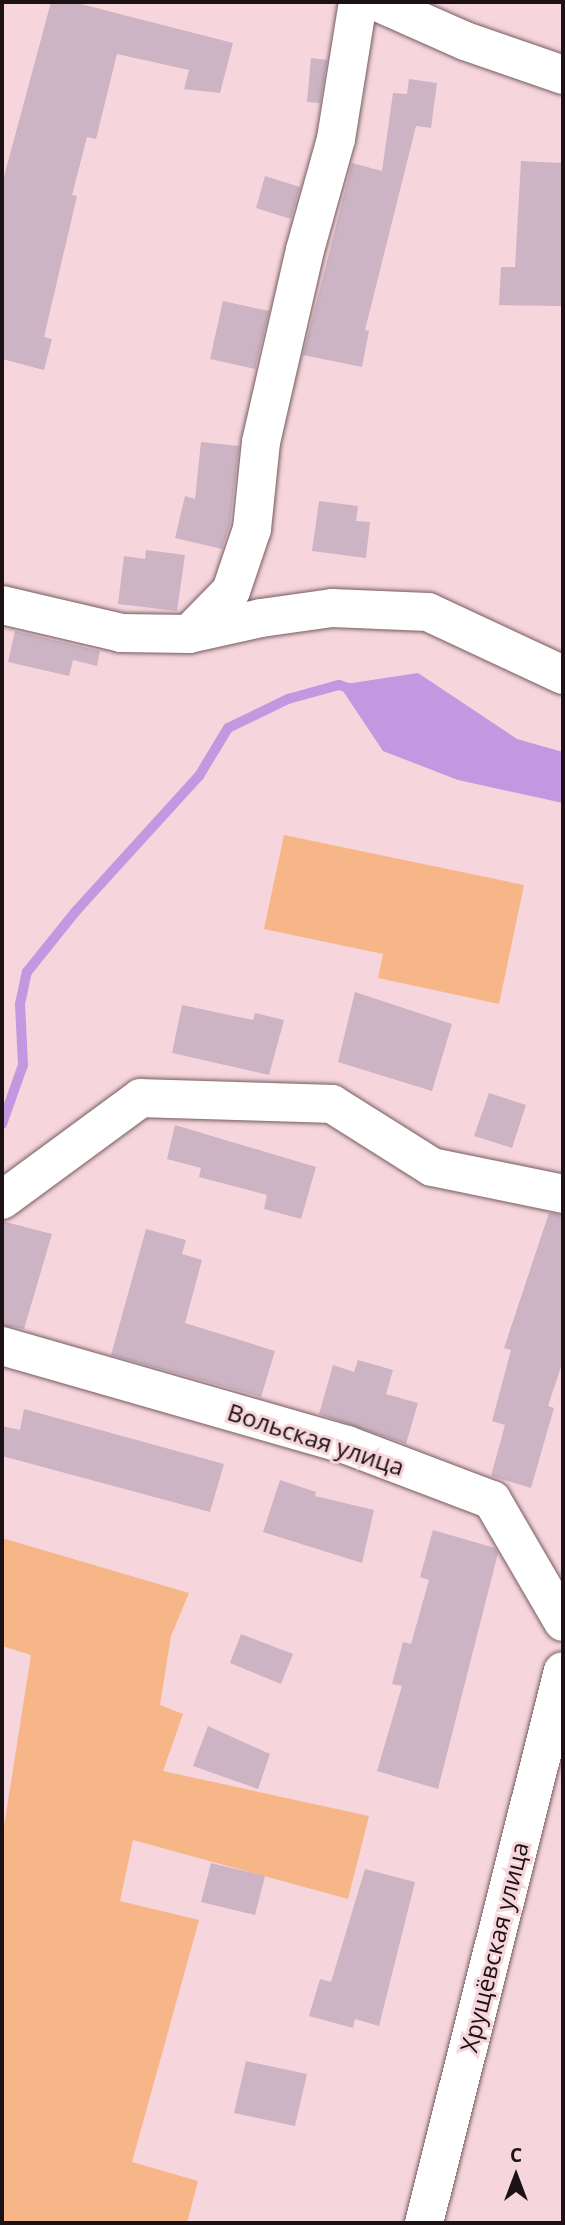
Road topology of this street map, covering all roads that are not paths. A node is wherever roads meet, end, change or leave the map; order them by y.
1 (358, 2) edge
2 (377, 2) edge
3 (563, 75) edge
4 (2, 605) edge
5 (188, 635) junction
6 (563, 676) edge
7 (563, 1194) edge
8 (2, 1200) edge
9 (2, 1346) edge
10 (563, 1622) edge
11 (563, 1671) edge
12 (424, 2223) edge

1 - 5 street
2 - 3 street
4 - 5 street
5 - 6 street
7 - 8 street
9 - 10 street, Вольская улица
11 - 12 street, Хрущёвская улица

